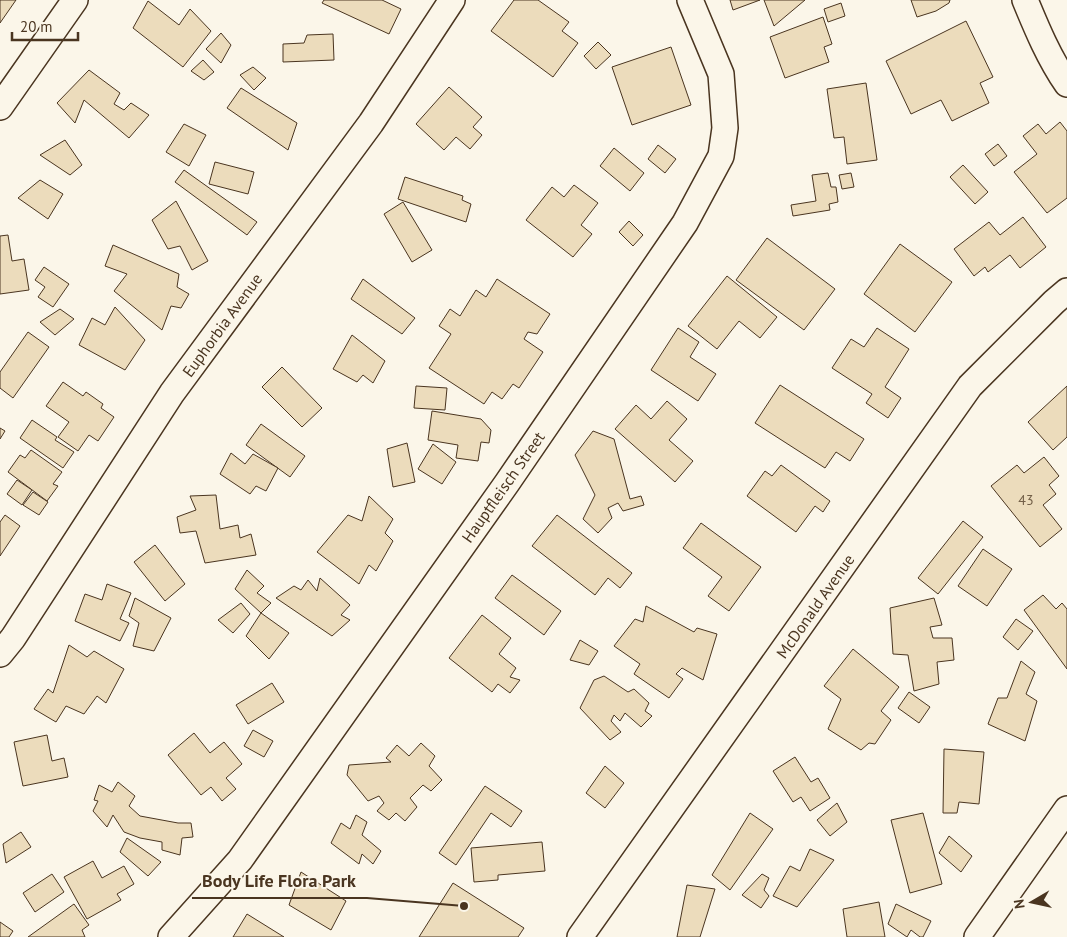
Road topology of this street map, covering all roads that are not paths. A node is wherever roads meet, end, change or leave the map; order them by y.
1 (75, 0) edge
2 (452, 0) edge
3 (690, 0) edge
4 (1025, 0) edge
5 (1067, 84) edge
6 (0, 107) edge
7 (1067, 291) edge
8 (0, 654) edge
9 (1067, 809) edge
10 (171, 937) edge
11 (580, 937) edge
12 (976, 937) edge

1 - 6 street
2 - 8 street, Euphorbia Avenue
3 - 10 street, Hauptfleisch Street
4 - 5 street
7 - 11 street, McDonald Avenue
9 - 12 street

